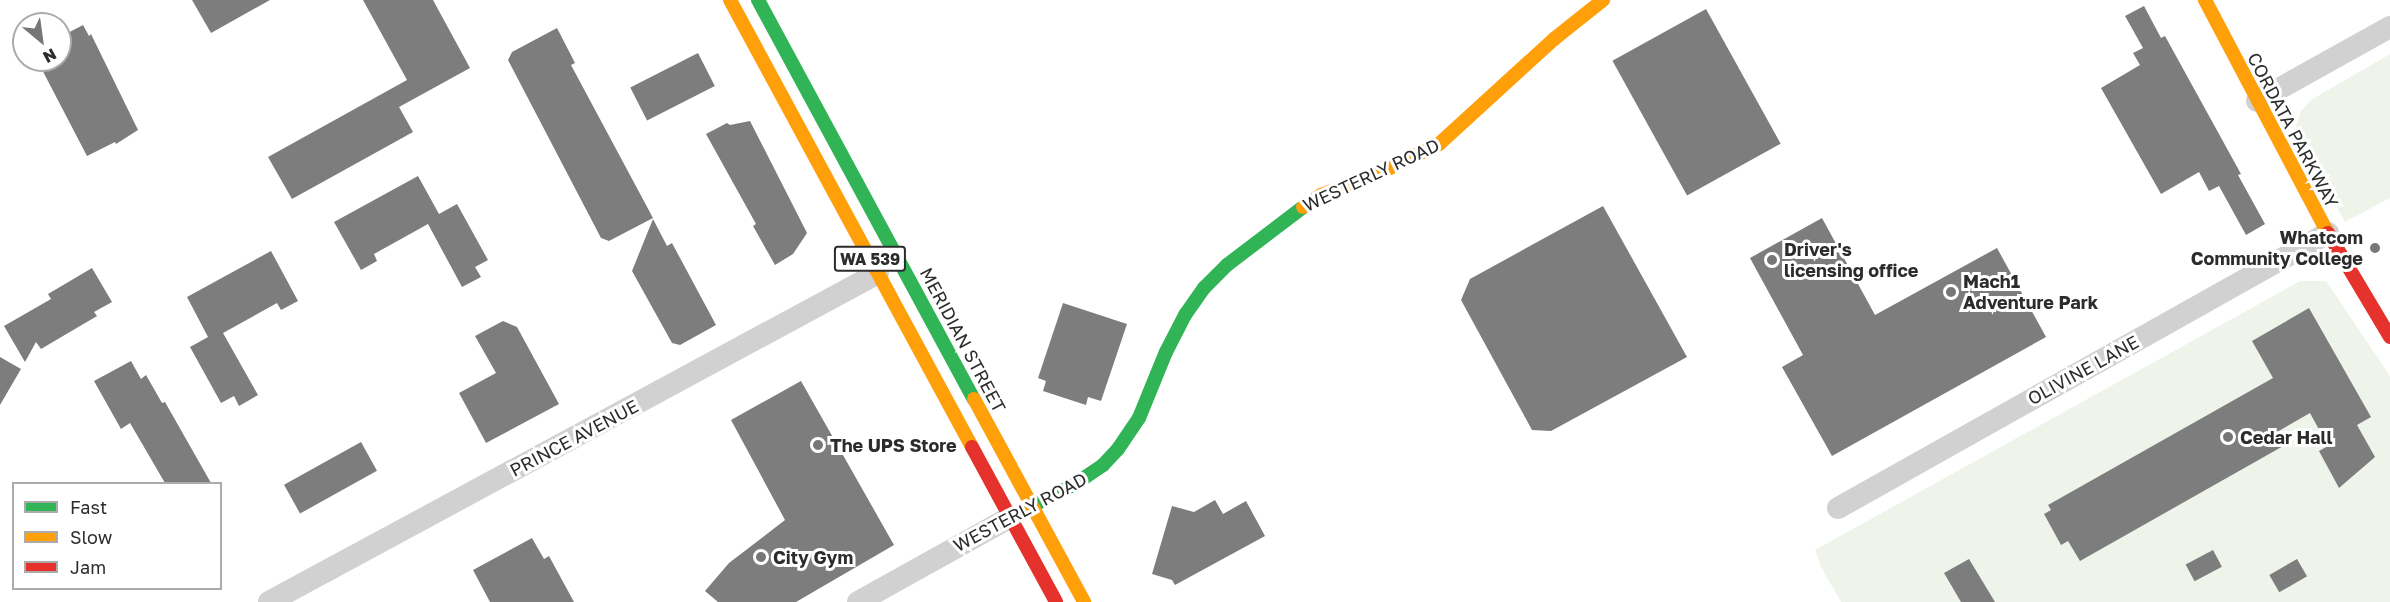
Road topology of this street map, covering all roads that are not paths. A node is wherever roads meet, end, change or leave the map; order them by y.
1 (730, 0) edge
2 (758, 0) edge
3 (1603, 0) edge
4 (2205, 0) edge
5 (2390, 27) edge
6 (2256, 101) junction
7 (2328, 233) junction
8 (878, 273) junction
9 (2390, 337) edge
10 (948, 350) junction
11 (1032, 506) junction
12 (1838, 508) dead end
13 (1011, 517) junction
14 (269, 602) edge
15 (858, 602) edge
16 (1056, 602) edge
17 (1084, 602) edge

1 - 8 main road, WA 539
2 - 10 main road, MERIDIAN STREET / WA 539
3 - 11 main road, WESTERLY ROAD
4 - 6 main road, CORDATA PARKWAY
5 - 6 street
6 - 7 main road, CORDATA PARKWAY
7 - 9 main road, CORDATA PARKWAY
7 - 12 street, OLIVINE LANE
8 - 10 main road
8 - 13 main road, WA 539
8 - 14 street, PRINCE AVENUE
10 - 11 main road, MERIDIAN STREET / WA 539
11 - 13 main road, WESTERLY ROAD
11 - 17 main road, MERIDIAN STREET / WA 539
13 - 15 street, WESTERLY ROAD
13 - 16 main road, WA 539

